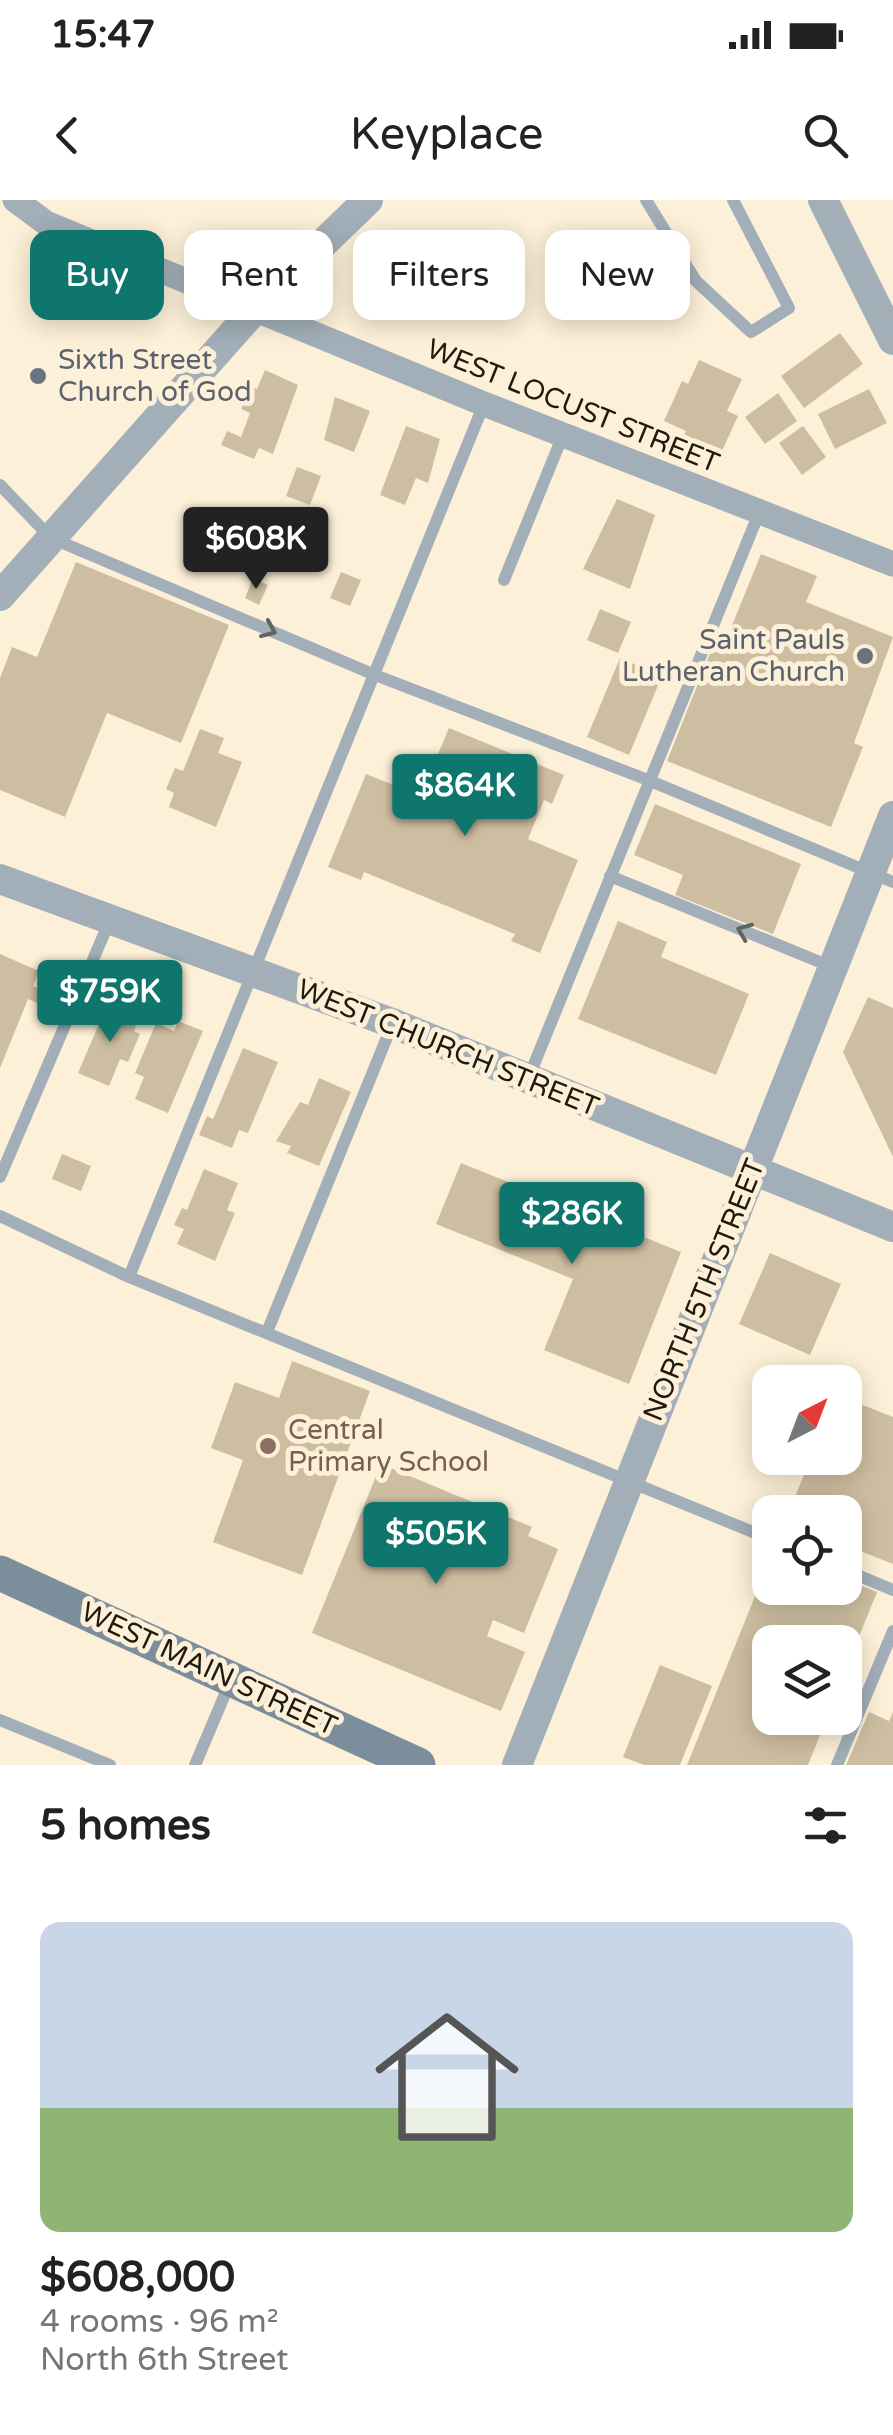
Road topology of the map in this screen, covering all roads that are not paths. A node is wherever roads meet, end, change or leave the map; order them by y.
1 (15, 200) edge
2 (368, 200) edge
3 (646, 200) edge
4 (733, 200) edge
5 (823, 200) edge
6 (333, 234) edge
7 (184, 279) edge
8 (245, 320) edge
9 (282, 320) edge
10 (892, 337) edge
11 (484, 404) junction
12 (562, 435) junction
13 (0, 485) edge
14 (759, 513) junction
15 (51, 538) junction
16 (893, 564) edge
17 (504, 580) dead end
18 (0, 596) edge
19 (375, 675) junction
20 (648, 780) junction
21 (893, 816) edge
22 (610, 876) junction
23 (882, 878) edge
24 (0, 879) edge
25 (111, 918) junction
26 (834, 968) junction
27 (255, 972) junction
28 (392, 1023) junction
29 (528, 1079) junction
30 (752, 1169) junction
31 (0, 1177) edge
32 (0, 1216) edge
33 (893, 1227) edge
34 (129, 1277) junction
35 (267, 1332) junction
36 (628, 1481) junction
37 (752, 1533) edge
38 (0, 1573) edge
39 (862, 1577) edge
40 (893, 1590) edge
41 (893, 1631) edge
42 (232, 1680) junction
43 (0, 1720) edge
44 (110, 1765) edge
45 (195, 1765) edge
46 (418, 1765) edge
47 (518, 1765) edge
48 (838, 1765) edge

1 - 7 street, WEST LOCUST STREET
2 - 6 street
3 - 4 lane
5 - 10 street
8 - 15 street
9 - 11 street, WEST LOCUST STREET
11 - 12 street, WEST LOCUST STREET
11 - 19 lane
12 - 14 street, WEST LOCUST STREET
12 - 17 lane
13 - 15 lane
14 - 16 street, WEST LOCUST STREET
14 - 20 lane
15 - 18 street
15 -> 19 lane
19 - 20 lane
19 - 27 lane
20 - 22 lane
20 - 23 lane
21 - 23 street, NORTH 5TH STREET
26 -> 22 lane
22 - 29 lane
23 - 26 street, NORTH 5TH STREET
24 - 25 street, WEST CHURCH STREET
25 - 27 street, WEST CHURCH STREET
25 - 31 lane
26 - 30 street, NORTH 5TH STREET
27 - 28 street, WEST CHURCH STREET
27 - 34 lane
28 - 29 street, WEST CHURCH STREET
28 - 35 lane
29 - 30 street, WEST CHURCH STREET
30 - 33 street, WEST CHURCH STREET
30 - 36 street, NORTH 5TH STREET
32 - 34 lane
34 - 35 lane
35 - 36 lane
36 - 37 lane
36 - 47 street, NORTH 5TH STREET
38 - 42 main road, WEST MAIN STREET
39 - 40 lane
41 - 48 lane
42 - 45 lane
42 - 46 main road, WEST MAIN STREET
43 - 44 lane

